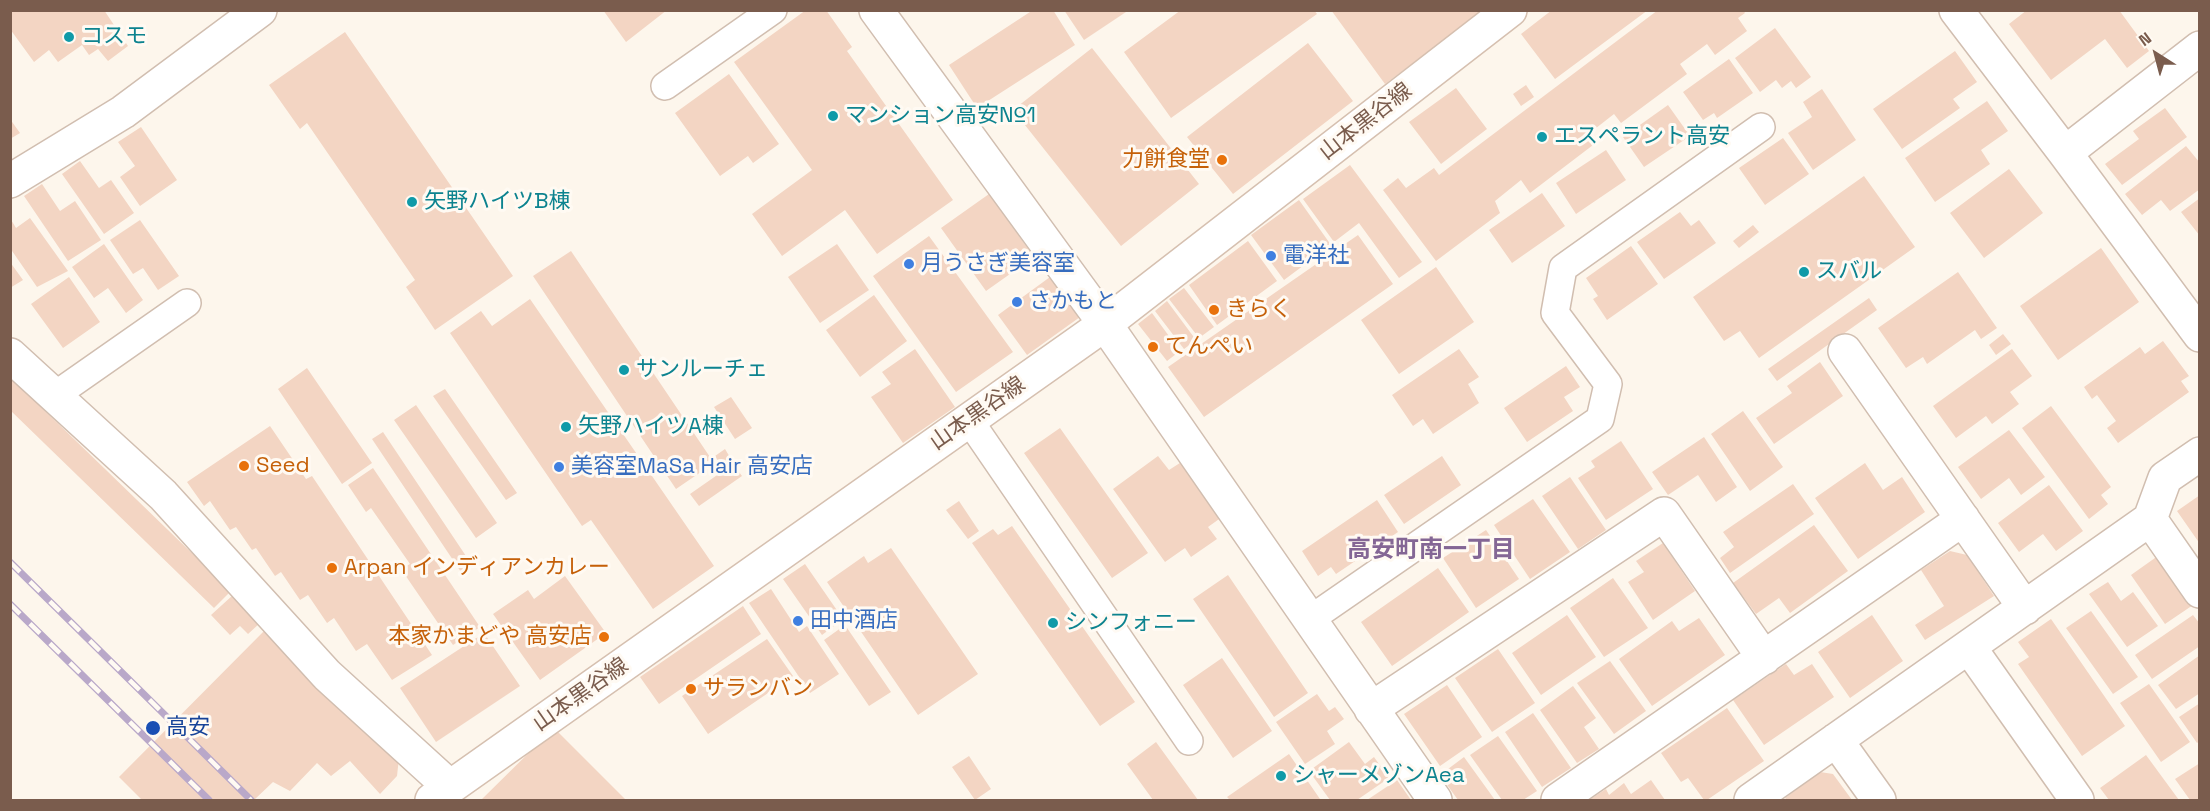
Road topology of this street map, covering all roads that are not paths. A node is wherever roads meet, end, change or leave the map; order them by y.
1 (260, 10) edge
2 (773, 10) edge
3 (876, 10) edge
4 (1510, 10) edge
5 (1956, 10) edge
6 (2199, 48) edge
7 (665, 86) dead end
8 (1761, 127) dead end
9 (2065, 153) junction
10 (10, 182) edge
11 (187, 303) dead end
12 (1105, 324) junction
13 (2199, 335) edge
14 (1845, 351) dead end
15 (10, 356) edge
16 (54, 396) junction
17 (969, 420) junction
18 (2199, 454) edge
19 (1963, 519) junction
20 (2150, 519) junction
21 (2199, 591) edge
22 (2025, 608) junction
23 (1309, 620) junction
24 (1969, 647) junction
25 (1764, 658) junction
26 (1371, 709) junction
27 (1836, 740) junction
28 (1190, 741) dead end
29 (441, 794) edge
30 (1435, 801) edge
31 (1558, 801) edge
32 (1751, 801) edge
33 (1879, 801) edge
34 (2078, 801) edge

1 - 10 street
2 - 7 lane
3 - 12 street
4 - 12 street, 山本黒谷線
5 - 9 street
6 - 9 street
8 - 23 lane
9 - 13 street
11 - 16 lane
12 - 17 street, 山本黒谷線
12 - 23 street
14 - 19 street
15 - 16 street
16 - 29 street
17 - 28 lane
17 - 29 street, 山本黒谷線
18 - 20 street
19 - 22 street
19 - 25 street
20 - 21 street
20 - 22 street
22 - 24 street
23 - 26 street
24 - 27 street
24 - 34 street
25 - 26 street
25 - 31 street
26 - 30 street
27 - 32 street
27 - 33 street

